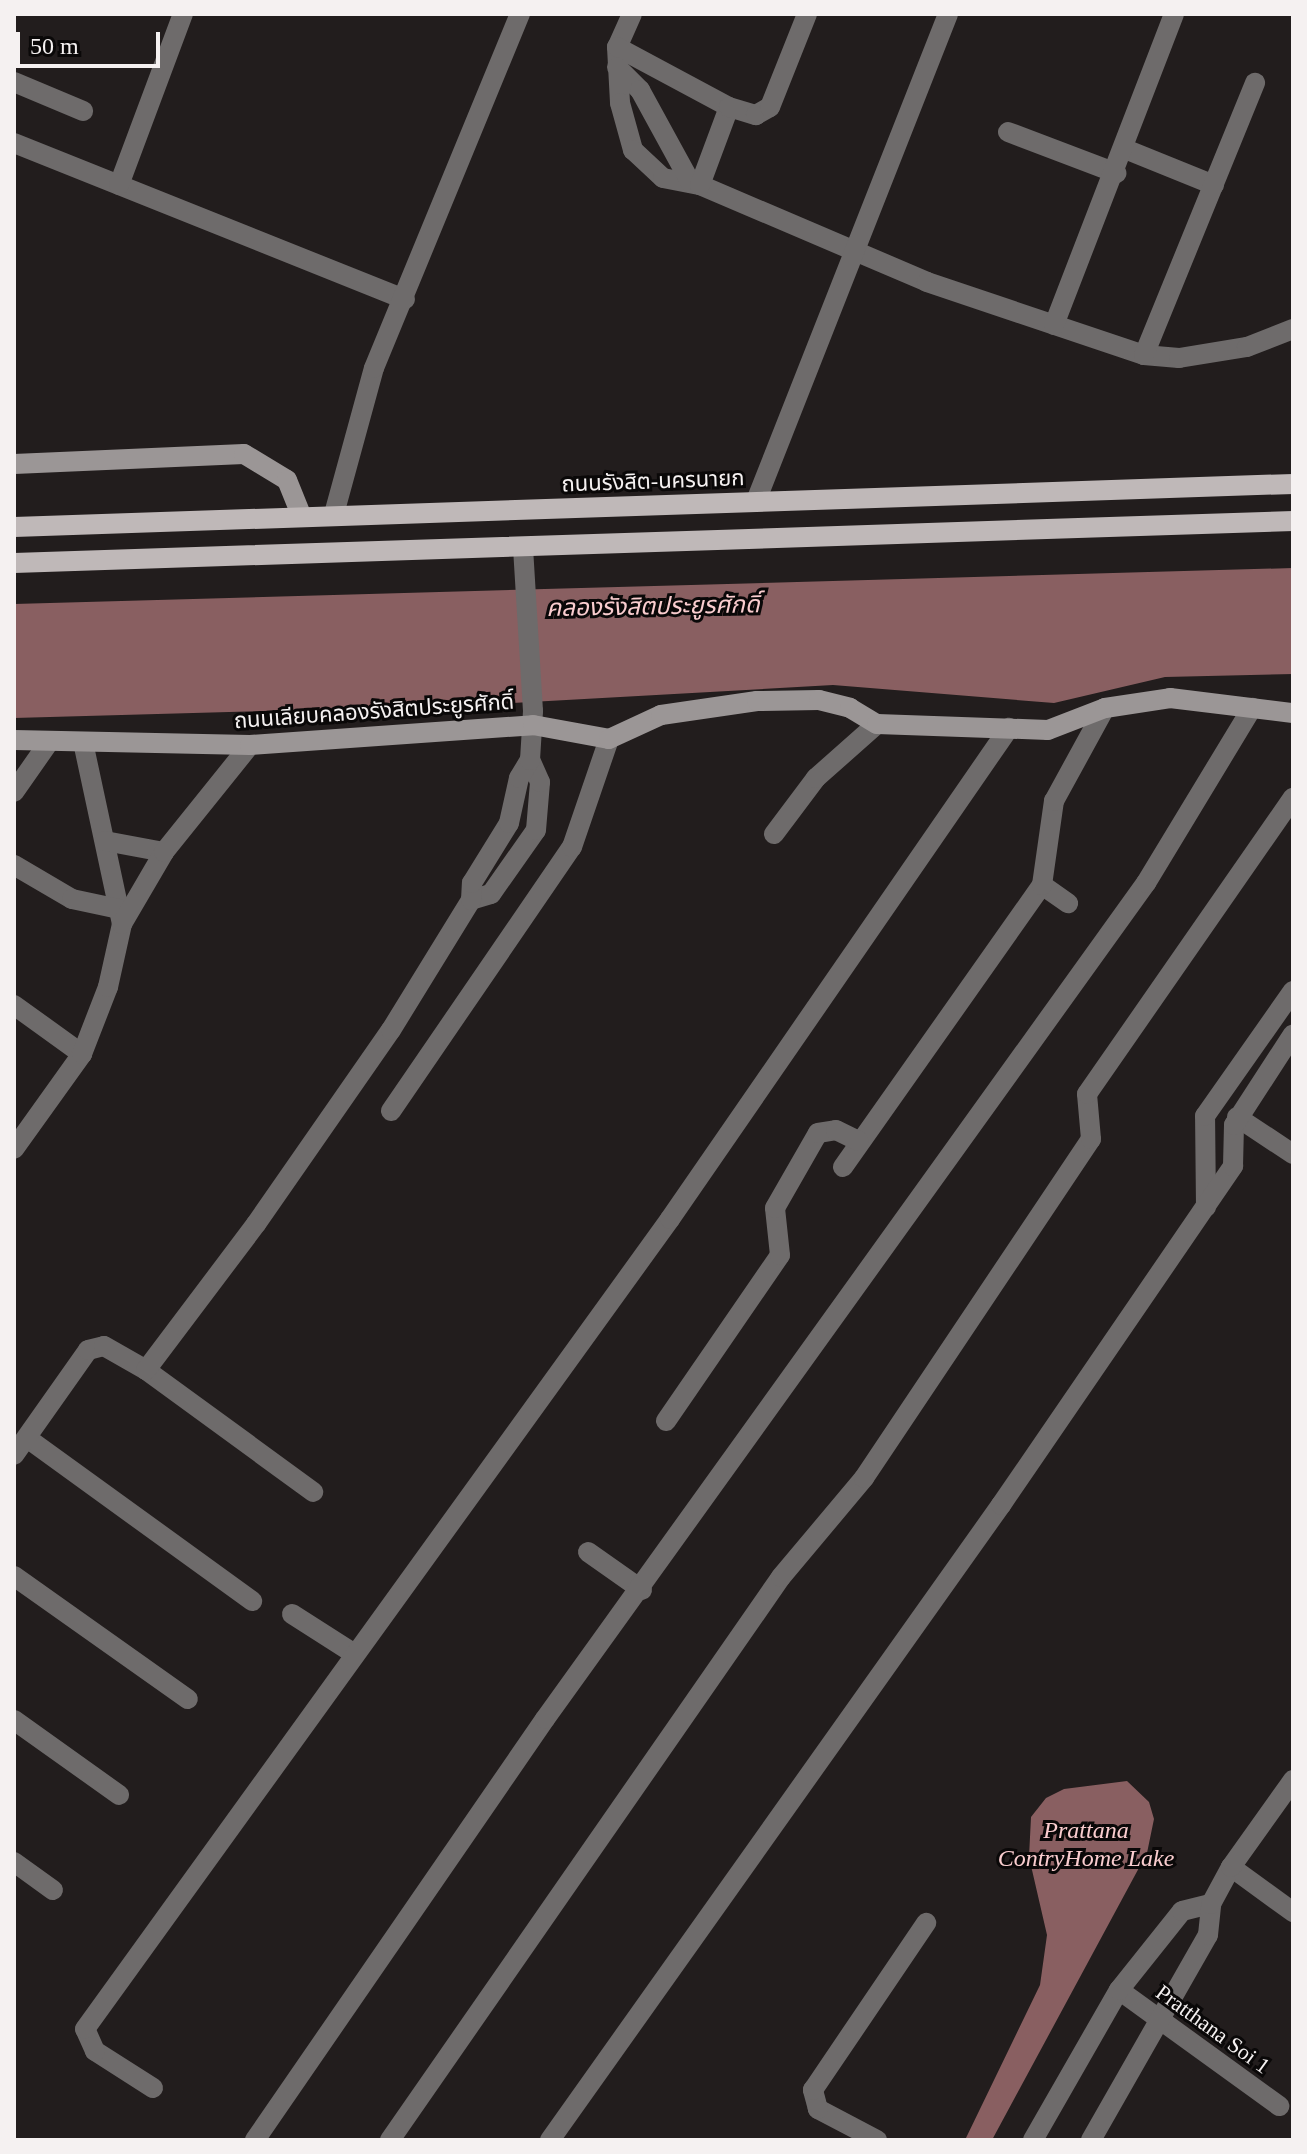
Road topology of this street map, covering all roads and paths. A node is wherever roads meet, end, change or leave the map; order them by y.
1 (183, 14) edge
2 (520, 14) edge
3 (632, 14) edge
4 (807, 14) edge
5 (948, 14) edge
6 (1174, 14) edge
7 (617, 57) junction
8 (14, 82) edge
9 (1255, 83) dead end
10 (729, 107) junction
11 (83, 111) dead end
12 (1008, 132) dead end
13 (14, 143) edge
14 (1125, 149) junction
15 (1116, 173) junction
16 (695, 184) junction
17 (119, 185) junction
18 (1214, 185) junction
19 (854, 252) junction
20 (405, 299) junction
21 (1054, 325) junction
22 (1293, 329) edge
23 (1144, 355) junction
24 (14, 464) edge
25 (1293, 484) edge
26 (756, 501) junction
27 (334, 514) junction
28 (301, 515) junction
29 (1293, 521) edge
30 (14, 527) edge
31 (525, 559) junction
32 (14, 563) edge
33 (1105, 708) junction
34 (1252, 708) junction
35 (1293, 713) edge
36 (533, 718) junction
37 (877, 724) junction
38 (1009, 728) junction
39 (609, 739) junction
40 (14, 740) edge
41 (49, 742) junction
42 (83, 742) junction
43 (250, 745) junction
44 (14, 792) edge
45 (1293, 798) edge
46 (774, 834) dead end
47 (105, 841) junction
48 (164, 852) junction
49 (14, 865) edge
50 (1042, 885) junction
51 (1068, 903) dead end
52 (121, 917) junction
53 (1293, 991) edge
54 (14, 1005) edge
55 (1293, 1034) edge
56 (82, 1054) junction
57 (391, 1111) dead end
58 (1237, 1117) junction
59 (859, 1141) junction
60 (14, 1149) edge
61 (1293, 1154) edge
62 (843, 1167) dead end
63 (1206, 1207) junction
64 (146, 1370) junction
65 (666, 1421) dead end
66 (27, 1438) junction
67 (14, 1455) edge
68 (313, 1492) dead end
69 (588, 1552) dead end
70 (14, 1576) edge
71 (642, 1590) junction
72 (252, 1601) dead end
73 (292, 1614) dead end
74 (353, 1653) junction
75 (188, 1699) dead end
76 (14, 1720) edge
77 (1293, 1780) edge
78 (119, 1795) dead end
79 (14, 1862) edge
80 (1231, 1867) junction
81 (53, 1890) dead end
82 (1211, 1904) junction
83 (1293, 1912) edge
84 (926, 1923) dead end
85 (1119, 1990) junction
86 (1158, 2019) junction
87 (153, 2088) dead end
88 (1279, 2106) dead end
89 (255, 2140) edge
90 (390, 2140) edge
91 (550, 2140) edge
92 (877, 2140) edge
93 (1033, 2140) edge
94 (1091, 2140) edge

1 - 17 street
2 - 20 street
3 - 7 street
4 - 10 street
5 - 19 street
6 - 14 street
7 - 10 street
7 - 16 street
7 - 16 street
8 - 11 street
9 - 18 street
10 - 16 street
12 - 15 street
13 - 17 street
14 - 15 street
14 - 18 street
15 - 21 street
16 - 19 street
17 - 20 street
18 - 23 street
19 - 21 street
19 - 26 street
20 - 27 street
21 - 23 street
22 - 23 street
24 - 28 street
25 - 26 main road, ถนนรังสิต-นครนายก
26 - 27 main road, ถนนรังสิต-นครนายก
27 - 28 main road, ถนนรังสิต-นครนายก
28 - 30 main road, ถนนรังสิต-นครนายก
29 - 31 main road
31 - 32 main road
31 - 36 street
33 - 34 street
33 - 38 street
33 - 50 street
34 - 35 street
34 - 71 street
36 - 39 street, ถนนเลียบคลองรังสิตประยูรศักดิ์
36 - 43 street, ถนนเลียบคลองรังสิตประยูรศักดิ์
36 - 64 street
37 - 38 street
37 - 39 street
37 - 46 street
38 - 74 street
39 - 57 street
40 - 41 street, ถนนเลียบคลองรังสิตประยูรศักดิ์
41 - 42 street, ถนนเลียบคลองรังสิตประยูรศักดิ์
41 - 44 street
42 - 43 street, ถนนเลียบคลองรังสิตประยูรศักดิ์
42 - 47 street
43 - 48 street
45 - 90 street
47 - 48 street
47 - 52 street
48 - 52 street
49 - 52 street
50 - 51 street
50 - 59 street
52 - 56 street
53 - 63 street
54 - 56 street
55 - 58 street
56 - 60 street
58 - 61 street
58 - 63 street
59 - 62 street
59 - 65 street
63 - 91 street
64 - 66 street
64 - 68 street
66 - 67 street
66 - 72 street
69 - 71 street
70 - 75 street
71 - 89 street
73 - 74 street
74 - 87 street
76 - 78 street
77 - 80 street
79 - 81 street
80 - 82 street
80 - 83 street
82 - 85 street
82 - 86 street
84 - 92 street
85 - 86 street, Pratthana Soi 1
85 - 93 street
86 - 88 street, Pratthana Soi 1
86 - 94 street

